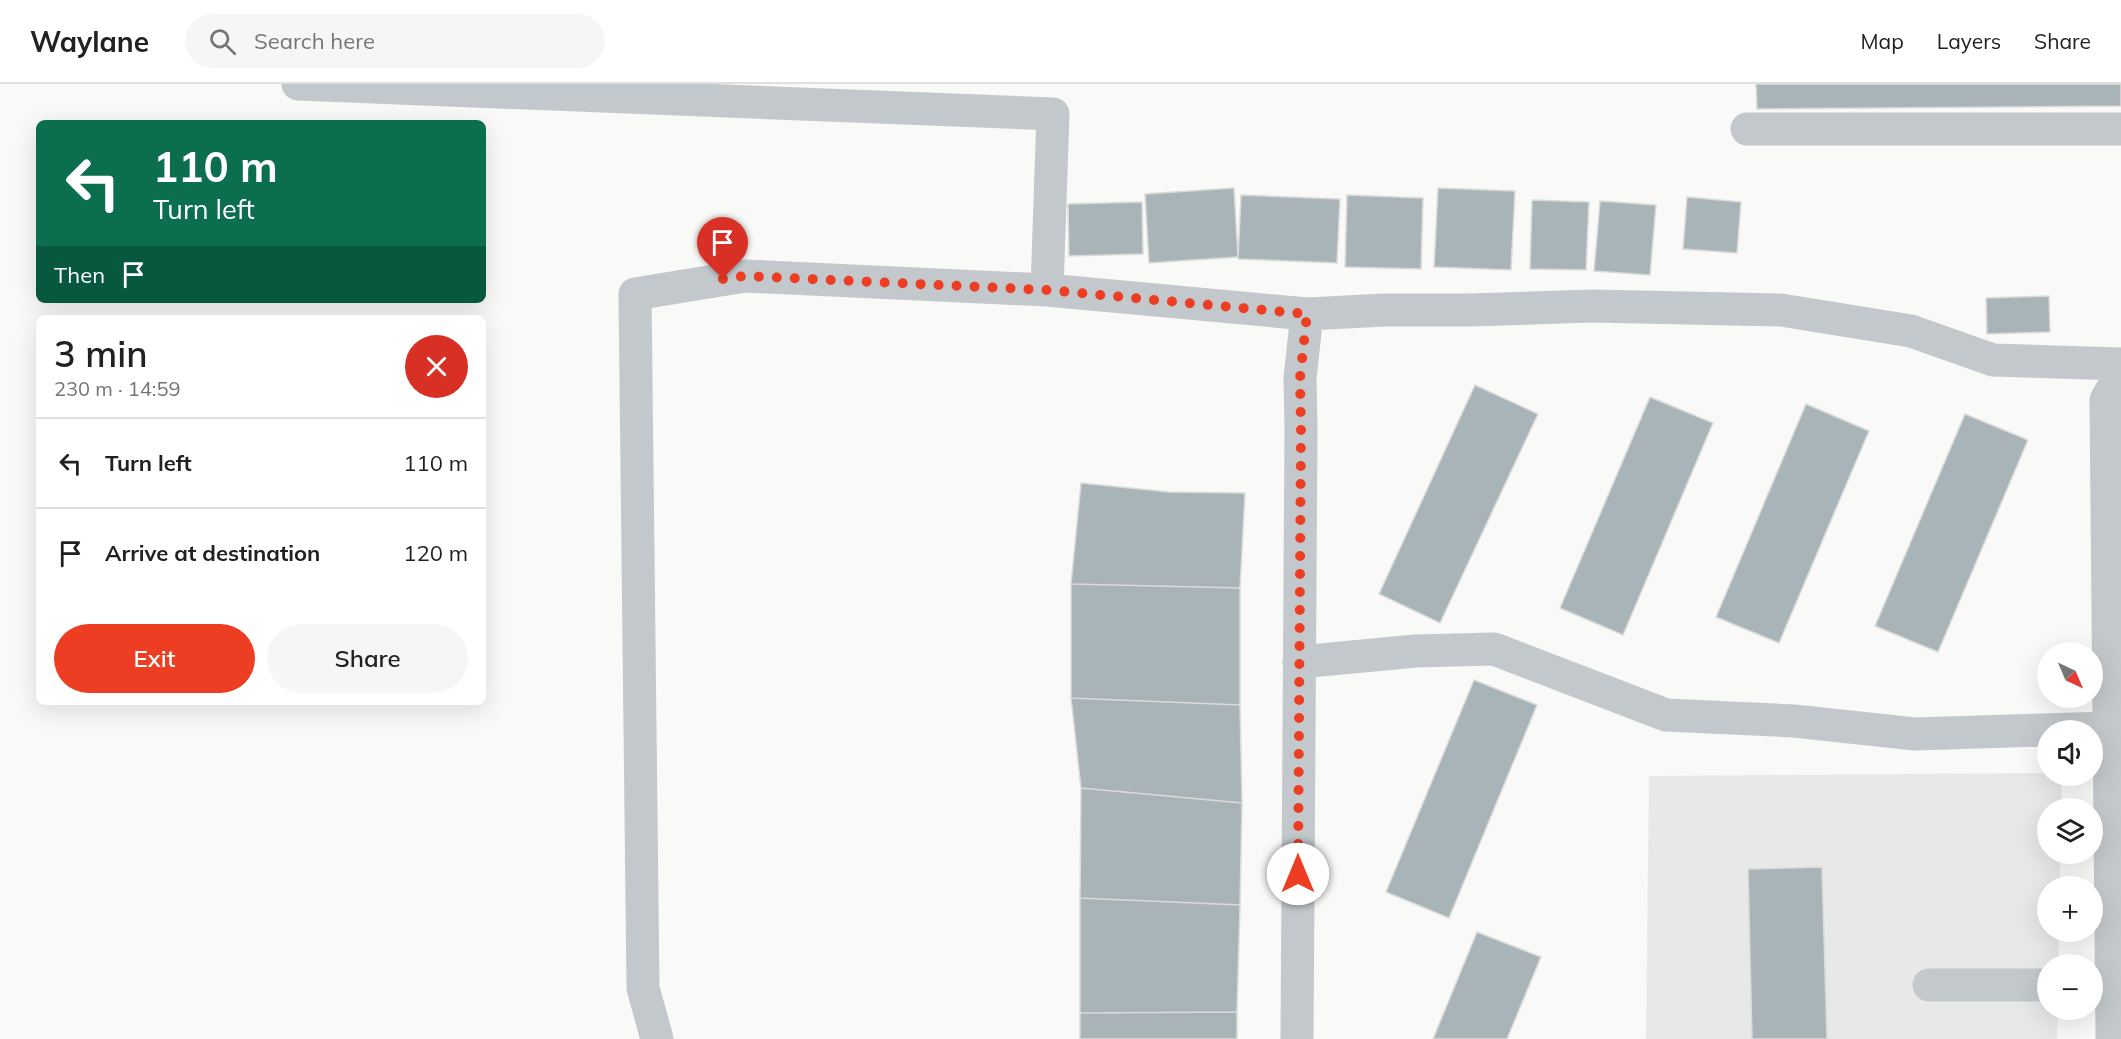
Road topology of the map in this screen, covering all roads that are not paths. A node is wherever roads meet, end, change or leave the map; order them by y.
1 (298, 84) edge
2 (1747, 129) dead end
3 (2121, 129) edge
4 (1047, 290) junction
5 (1307, 314) junction
6 (2121, 364) edge
7 (2114, 387) edge
8 (1299, 662) junction
9 (2109, 728) junction
10 (2037, 985) edge
11 (1929, 986) dead end
12 (2109, 989) edge
13 (657, 1039) edge
14 (1297, 1039) edge
15 (2112, 1039) edge

1 - 4 street
2 - 3 street
4 - 5 street
4 - 13 street
5 - 6 street
5 - 8 street
7 - 9 street
8 - 9 street
8 - 14 street
9 - 12 street
10 - 11 street
12 - 15 street

